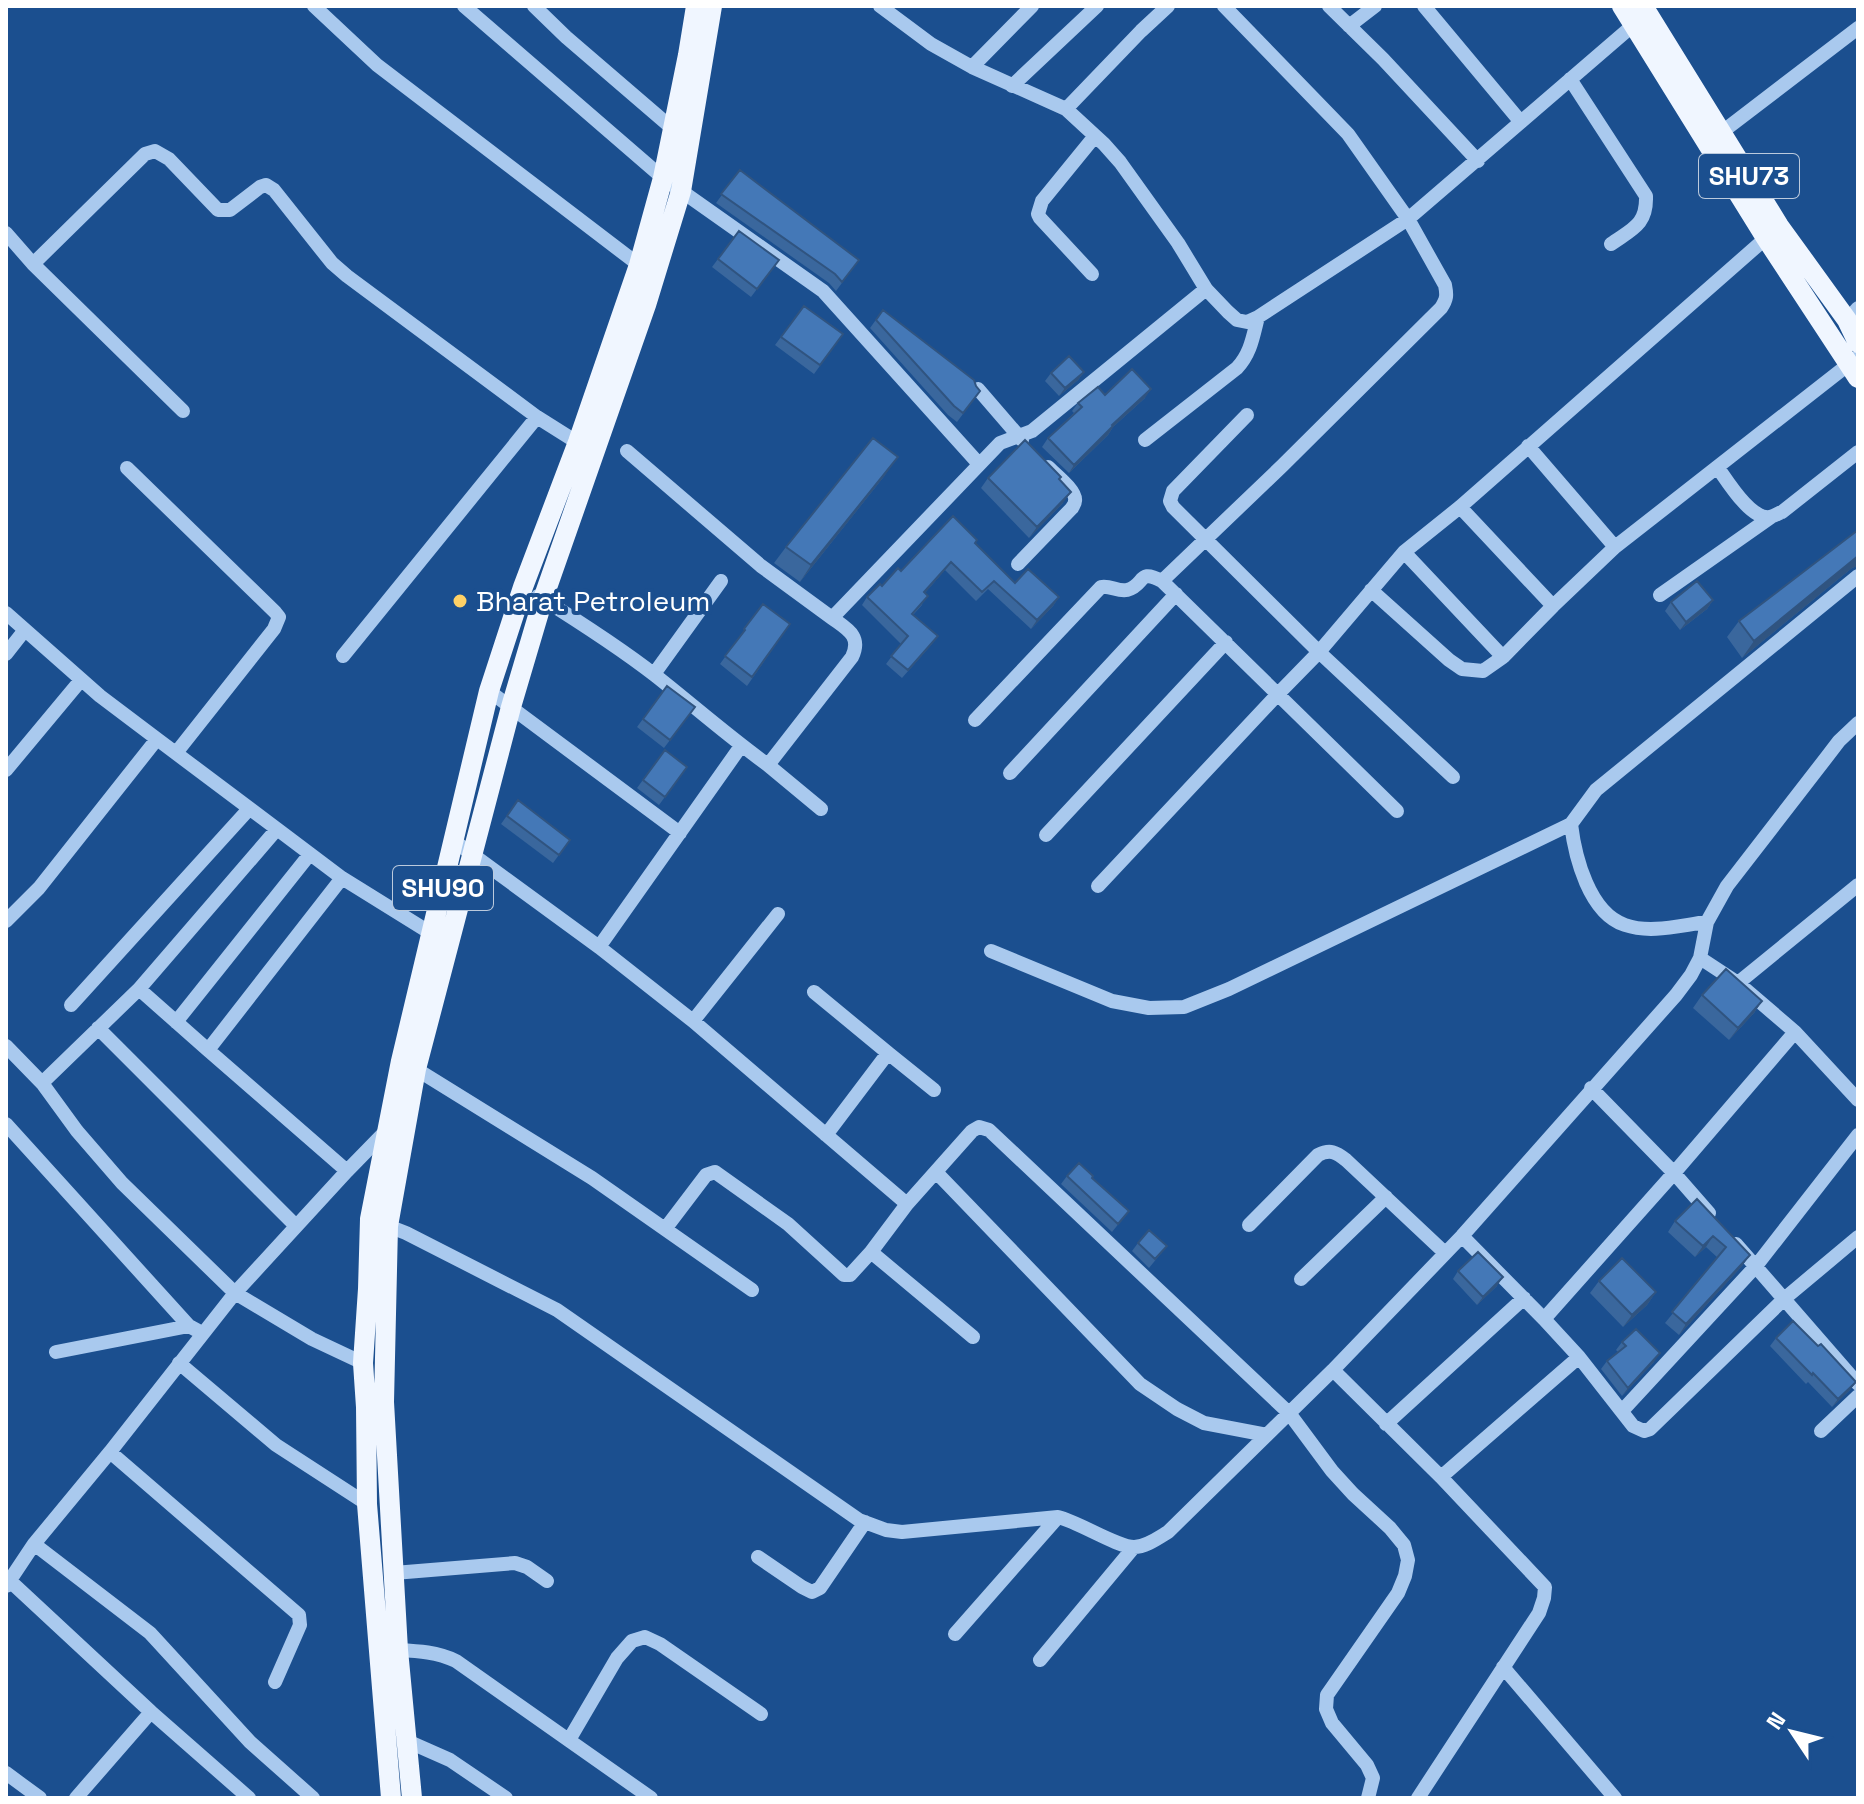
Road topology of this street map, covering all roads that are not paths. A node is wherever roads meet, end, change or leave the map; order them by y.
1 (314, 6) edge
2 (464, 6) edge
3 (534, 6) edge
4 (696, 6) edge
5 (712, 6) edge
6 (880, 6) edge
7 (1032, 6) edge
8 (1097, 6) edge
9 (1168, 6) edge
10 (1224, 6) edge
11 (1329, 6) edge
12 (1375, 6) edge
13 (1424, 6) edge
14 (1622, 6) edge
15 (1641, 15) edge
16 (1349, 26) junction
17 (1858, 28) edge
18 (972, 67) junction
19 (1570, 79) junction
20 (1012, 86) junction
21 (1066, 109) junction
22 (1520, 121) junction
23 (673, 129) junction
24 (1722, 132) junction
25 (1095, 136) junction
26 (1478, 161) junction
27 (663, 178) junction
28 (681, 191) junction
29 (1408, 219) junction
30 (6, 233) edge
31 (1766, 238) junction
32 (1611, 244) dead end
33 (33, 264) junction
34 (639, 265) junction
35 (1092, 274) dead end
36 (1206, 289) junction
37 (1853, 314) edge
38 (1258, 317) junction
39 (1858, 343) edge
40 (1855, 366) edge
41 (978, 389) edge
42 (183, 411) dead end
43 (1247, 415) dead end
44 (537, 417) junction
45 (1017, 436) junction
46 (1145, 440) dead end
47 (1528, 446) junction
48 (1028, 447) edge
49 (587, 448) junction
50 (627, 451) dead end
51 (1858, 452) edge
52 (1040, 458) edge
53 (979, 464) junction
54 (127, 468) dead end
55 (1718, 468) junction
56 (1460, 507) junction
57 (1771, 517) junction
58 (1206, 538) junction
59 (1615, 547) junction
60 (1404, 552) junction
61 (1018, 564) dead end
62 (1858, 576) edge
63 (721, 581) dead end
64 (1162, 581) junction
65 (523, 587) junction
66 (1371, 590) junction
67 (1176, 594) junction
68 (1660, 595) dead end
69 (543, 599) junction
70 (1553, 606) junction
71 (6, 613) edge
72 (832, 618) junction
73 (24, 631) junction
74 (1226, 642) junction
75 (1319, 652) junction
76 (6, 654) edge
77 (343, 656) dead end
78 (1503, 657) junction
79 (654, 674) junction
80 (81, 680) junction
81 (489, 691) junction
82 (1277, 695) junction
83 (511, 707) junction
84 (975, 720) dead end
85 (1858, 723) edge
86 (157, 739) junction
87 (741, 746) junction
88 (176, 753) junction
89 (768, 765) junction
90 (6, 770) edge
91 (1010, 773) dead end
92 (1453, 777) dead end
93 (249, 809) junction
94 (821, 809) dead end
95 (1397, 811) dead end
96 (1571, 824) junction
97 (277, 829) junction
98 (680, 833) junction
99 (1046, 835) dead end
100 (454, 841) junction
101 (310, 854) junction
102 (472, 854) junction
103 (342, 878) junction
104 (1858, 885) edge
105 (1098, 886) dead end
106 (778, 914) dead end
107 (6, 921) edge
108 (1707, 922) junction
109 (440, 940) junction
110 (599, 947) junction
111 (991, 951) dead end
112 (1700, 958) junction
113 (1738, 983) junction
114 (139, 989) junction
115 (814, 992) dead end
116 (71, 1005) dead end
117 (693, 1021) junction
118 (176, 1022) junction
119 (98, 1028) junction
120 (1795, 1032) junction
121 (6, 1046) edge
122 (208, 1050) junction
123 (888, 1053) junction
124 (416, 1069) junction
125 (42, 1083) junction
126 (1591, 1088) junction
127 (934, 1090) dead end
128 (1858, 1100) edge
129 (6, 1124) edge
130 (398, 1126) junction
131 (826, 1135) junction
132 (1858, 1135) edge
133 (347, 1171) junction
134 (936, 1172) junction
135 (1674, 1173) junction
136 (1386, 1197) junction
137 (907, 1204) junction
138 (1249, 1225) dead end
139 (296, 1226) junction
140 (388, 1226) junction
141 (665, 1229) junction
142 (1462, 1236) junction
143 (1858, 1237) edge
144 (871, 1252) junction
145 (1445, 1253) junction
146 (1756, 1266) junction
147 (1301, 1279) dead end
148 (752, 1290) dead end
149 (235, 1293) junction
150 (1524, 1298) junction
151 (1784, 1299) junction
152 (1544, 1319) junction
153 (196, 1330) junction
154 (973, 1337) dead end
155 (56, 1352) dead end
156 (1579, 1357) junction
157 (179, 1363) junction
158 (363, 1363) junction
159 (1333, 1370) junction
160 (1858, 1384) edge
161 (1858, 1396) edge
162 (1622, 1411) junction
163 (1289, 1413) junction
164 (1386, 1424) junction
165 (1821, 1431) dead end
166 (1267, 1435) junction
167 (110, 1452) junction
168 (1441, 1477) junction
169 (367, 1504) junction
170 (1058, 1517) junction
171 (865, 1522) junction
172 (34, 1544) junction
173 (1134, 1547) junction
174 (758, 1557) dead end
175 (394, 1573) junction
176 (547, 1581) dead end
177 (8, 1584) edge
178 (955, 1634) dead end
179 (398, 1650) junction
180 (1040, 1660) dead end
181 (1503, 1667) junction
182 (275, 1682) dead end
183 (151, 1712) junction
184 (761, 1714) dead end
185 (569, 1740) junction
186 (407, 1741) junction
187 (6, 1773) edge
188 (40, 1798) edge
189 (76, 1798) edge
190 (249, 1798) edge
191 (313, 1798) edge
192 (391, 1798) edge
193 (412, 1798) edge
194 (506, 1798) edge
195 (651, 1798) edge
196 (1368, 1798) edge
197 (1418, 1798) edge
198 (1615, 1798) edge

1 - 34 street
2 - 27 street
3 - 23 street
4 - 23 main road, SHU90
5 - 28 main road
6 - 18 street
7 - 18 street
8 - 20 street
9 - 21 street
10 - 29 street
11 - 16 street
12 - 16 street
13 - 22 street
14 - 15 main road
15 - 19 street
15 - 24 main road, SHU73
15 - 31 main road
16 - 26 street
17 - 24 street
18 - 20 street
19 - 22 street
19 - 32 street
20 - 21 street
21 - 25 street
22 - 26 street
23 - 27 main road, SHU90
24 - 37 main road, SHU73
25 - 35 street
25 - 36 street
26 - 29 street
27 - 28 street
27 - 34 main road, SHU90
28 - 49 main road
28 - 53 street
29 - 38 street
29 - 58 street
30 - 33 street
31 - 40 main road
31 - 47 street
33 - 42 street
33 - 44 street
34 - 49 main road, SHU90
36 - 38 street
36 - 45 street
37 - 39 main road, SHU73
38 - 46 street
40 - 55 street
41 - 45 street
43 - 58 street
44 - 49 street
44 - 77 street
45 - 48 street
45 - 53 street
47 - 56 street
47 - 59 street
49 - 65 main road, SHU90
49 - 69 main road
50 - 72 street
51 - 57 street
52 - 61 street
53 - 72 street
54 - 88 street
55 - 57 street
55 - 59 street
56 - 60 street
56 - 70 street
57 - 68 street
58 - 64 street
58 - 75 street
59 - 70 street
60 - 66 street
60 - 78 street
62 - 96 street
63 - 79 street
64 - 67 street
64 - 84 street
65 - 69 street
65 - 81 main road, SHU90
66 - 75 street
66 - 78 street
67 - 74 street
67 - 91 street
69 - 79 street
69 - 83 main road
70 - 78 street
71 - 73 street
72 - 89 street
73 - 76 street
73 - 80 street
74 - 82 street
74 - 99 street
75 - 82 street
75 - 92 street
79 - 87 street
80 - 86 street
80 - 90 street
81 - 83 street
81 - 100 main road, SHU90
82 - 95 street
82 - 105 street
83 - 98 street
83 - 102 main road
85 - 108 street
86 - 88 street
86 - 107 street
87 - 89 street
87 - 98 street
88 - 93 street
89 - 94 street
93 - 97 street
93 - 116 street
96 - 108 street
96 - 111 street
97 - 101 street
97 - 114 street
98 - 110 street
100 - 102 street
100 - 109 main road, SHU90
101 - 103 street
101 - 118 street
102 - 109 main road
102 - 110 street
103 - 109 street
103 - 122 street
104 - 113 street
106 - 117 street
108 - 112 street
109 - 124 main road
109 - 130 main road, SHU90
110 - 117 street
112 - 113 street
112 - 126 street
113 - 120 street
114 - 118 street
114 - 119 street
115 - 123 street
117 - 131 street
118 - 122 street
119 - 125 street
119 - 139 street
120 - 128 street
120 - 135 street
121 - 125 street
122 - 133 street
123 - 127 street
123 - 131 street
124 - 130 main road
124 - 141 street
125 - 149 street
126 - 135 street
126 - 142 street
129 - 153 street
130 - 133 street
130 - 140 main road
130 - 158 main road, SHU90
131 - 137 street
132 - 146 street
133 - 139 street
134 - 137 street
134 - 163 street
134 - 166 street
135 - 146 street
135 - 152 street
136 - 138 street
136 - 145 street
136 - 147 street
137 - 144 street
139 - 149 street
140 - 171 street
140 - 175 main road
141 - 144 street
141 - 148 street
142 - 145 street
142 - 150 street
143 - 151 street
144 - 154 street
145 - 159 street
146 - 151 street
146 - 162 street
149 - 153 street
149 - 158 street
150 - 152 street
150 - 164 street
151 - 160 street
151 - 162 street
152 - 156 street
153 - 155 street
153 - 157 street
156 - 162 street
156 - 168 street
157 - 167 street
157 - 169 street
158 - 169 main road, SHU90
159 - 163 street
159 - 164 street
161 - 165 street
163 - 166 street
163 - 196 street
164 - 168 street
166 - 173 street
167 - 172 street
167 - 182 street
168 - 181 street
169 - 192 main road, SHU90
170 - 171 street
170 - 173 street
170 - 178 street
171 - 174 street
172 - 177 street
172 - 191 street
173 - 180 street
175 - 176 street
175 - 179 main road
177 - 183 street
179 - 185 street
179 - 186 main road
181 - 197 street
181 - 198 street
183 - 189 street
183 - 190 street
184 - 185 street
185 - 195 street
186 - 193 main road
186 - 194 street
187 - 188 street

